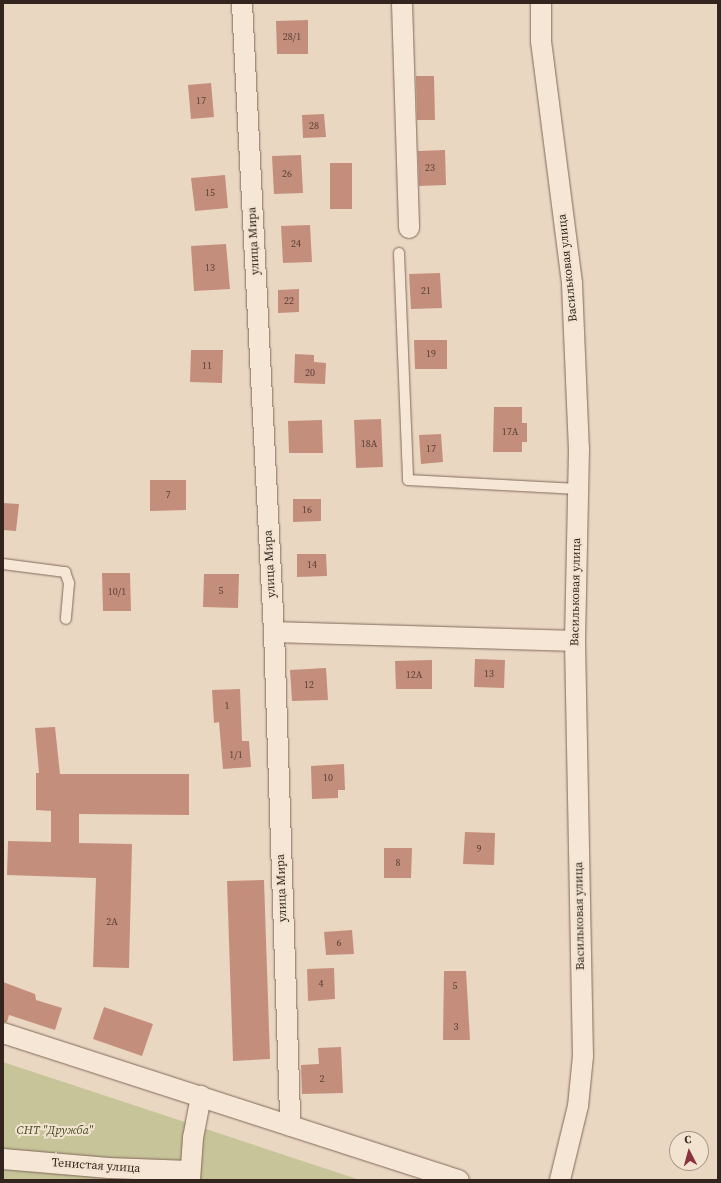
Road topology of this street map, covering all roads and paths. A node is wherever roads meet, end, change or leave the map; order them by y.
1 (242, 3) edge
2 (402, 3) edge
3 (541, 3) edge
4 (409, 228) dead end
5 (399, 253) dead end
6 (578, 489) junction
7 (3, 564) edge
8 (66, 619) dead end
9 (274, 632) junction
10 (575, 641) junction
11 (3, 1033) edge
12 (201, 1096) junction
13 (290, 1126) junction
14 (3, 1159) edge
15 (190, 1175) edge
16 (458, 1180) edge
17 (560, 1180) edge

1 - 9 street, улица Мира
2 - 4 street
3 - 6 street, Васильковая улица
5 - 6 lane
6 - 10 street, Васильковая улица
7 - 8 lane
9 - 10 street
9 - 13 street, улица Мира
10 - 17 street, Васильковая улица
11 - 12 street
12 - 13 street
12 - 15 street
13 - 16 street
14 - 15 street, Тенистая улица

